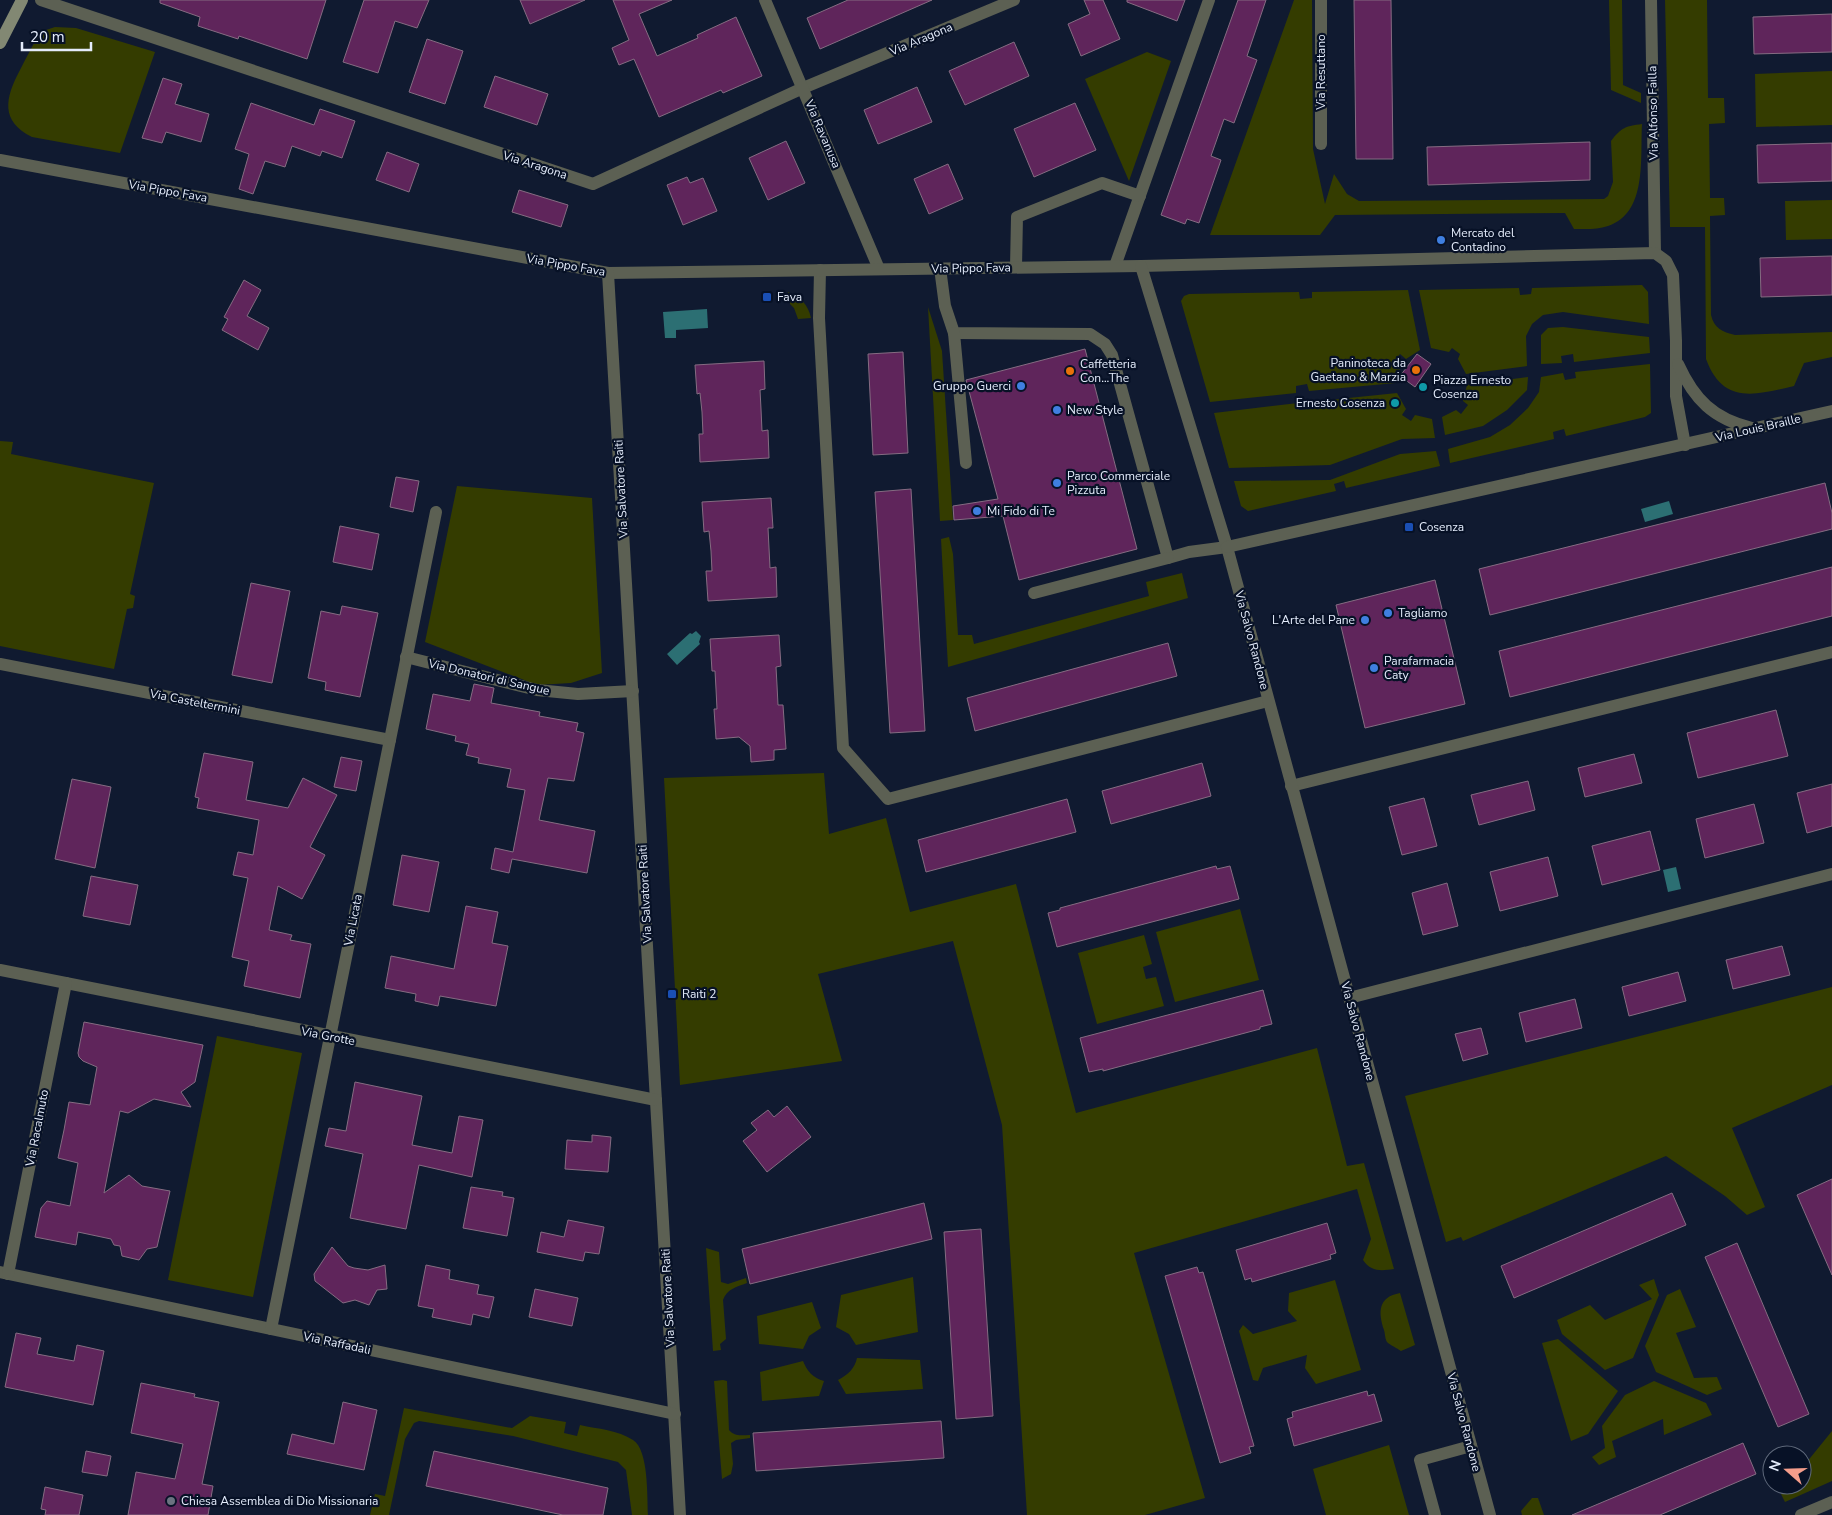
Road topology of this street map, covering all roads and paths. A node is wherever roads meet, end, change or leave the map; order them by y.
1 (22, 0) edge
2 (40, 0) edge
3 (765, 0) edge
4 (1014, 0) edge
5 (1209, 0) edge
6 (1321, 0) edge
7 (1651, 0) edge
8 (0, 44) edge
9 (803, 88) junction
10 (1321, 144) dead end
11 (0, 160) edge
12 (1140, 196) junction
13 (1655, 253) junction
14 (1115, 266) junction
15 (1142, 266) junction
16 (940, 268) junction
17 (1016, 268) junction
18 (879, 269) junction
19 (820, 270) junction
20 (608, 273) junction
21 (954, 333) junction
22 (1676, 359) junction
23 (1832, 411) edge
24 (1756, 429) junction
25 (1684, 445) junction
26 (966, 463) dead end
27 (436, 512) dead end
28 (1227, 548) junction
29 (1168, 558) junction
30 (1034, 593) dead end
31 (1832, 652) edge
32 (406, 657) junction
33 (0, 664) edge
34 (633, 691) junction
35 (1268, 701) junction
36 (390, 740) junction
37 (1291, 786) junction
38 (1832, 874) edge
39 (0, 970) edge
40 (66, 983) junction
41 (1348, 998) junction
42 (330, 1036) junction
43 (656, 1100) junction
44 (4, 1273) edge
45 (271, 1329) junction
46 (675, 1414) junction
47 (1471, 1446) junction
48 (1832, 1502) edge
49 (680, 1515) edge
50 (1435, 1515) edge
51 (1490, 1515) edge
52 (1801, 1515) edge

1 - 8 street
2 - 9 street, Via Aragona
3 - 9 street, Via Ravanusa
4 - 9 street, Via Aragona
5 - 12 street
6 - 10 street, Via Resuttano
7 - 13 street, Via Alfonso Failla
9 - 18 street, Via Ravanusa
11 - 20 street, Via Pippo Fava
12 - 14 street
12 - 17 street
13 - 15 street, Via Pippo Fava
13 - 22 street
14 - 15 street, Via Pippo Fava
14 - 17 street, Via Pippo Fava
15 - 28 street, Via Salvo Randone
16 - 17 street, Via Pippo Fava
16 - 18 street, Via Pippo Fava
16 - 21 street
18 - 19 street, Via Pippo Fava
19 - 20 street, Via Pippo Fava
19 - 35 street
20 - 34 street, Via Salvatore Raiti
21 - 26 street
21 - 29 street
22 - 24 street
22 - 25 street
23 - 24 street, Via Louis Braille
24 - 25 street, Via Louis Braille
25 - 28 street, Via Louis Braille
27 - 32 street, Via Licata
28 - 29 street, Via Louis Braille
28 - 35 street, Via Salvo Randone
29 - 30 street, Via Louis Braille
31 - 37 street
32 - 34 street, Via Donatori di Sangue
32 - 36 street, Via Licata
33 - 36 street, Via Casteltermini
34 - 43 street, Via Salvatore Raiti
35 - 37 street, Via Salvo Randone
36 - 42 street, Via Licata
37 - 41 street, Via Salvo Randone
38 - 41 street
39 - 40 street, Via Grotte
40 - 42 street, Via Grotte
40 - 44 street, Via Racalmuto
41 - 47 street, Via Salvo Randone
42 - 43 street, Via Grotte
42 - 45 street, Via Licata
43 - 46 street, Via Salvatore Raiti
44 - 45 street, Via Raffadali
45 - 46 street, Via Raffadali
46 - 49 street, Via Salvatore Raiti
47 - 50 street
47 - 51 street, Via Salvo Randone
48 - 52 street

